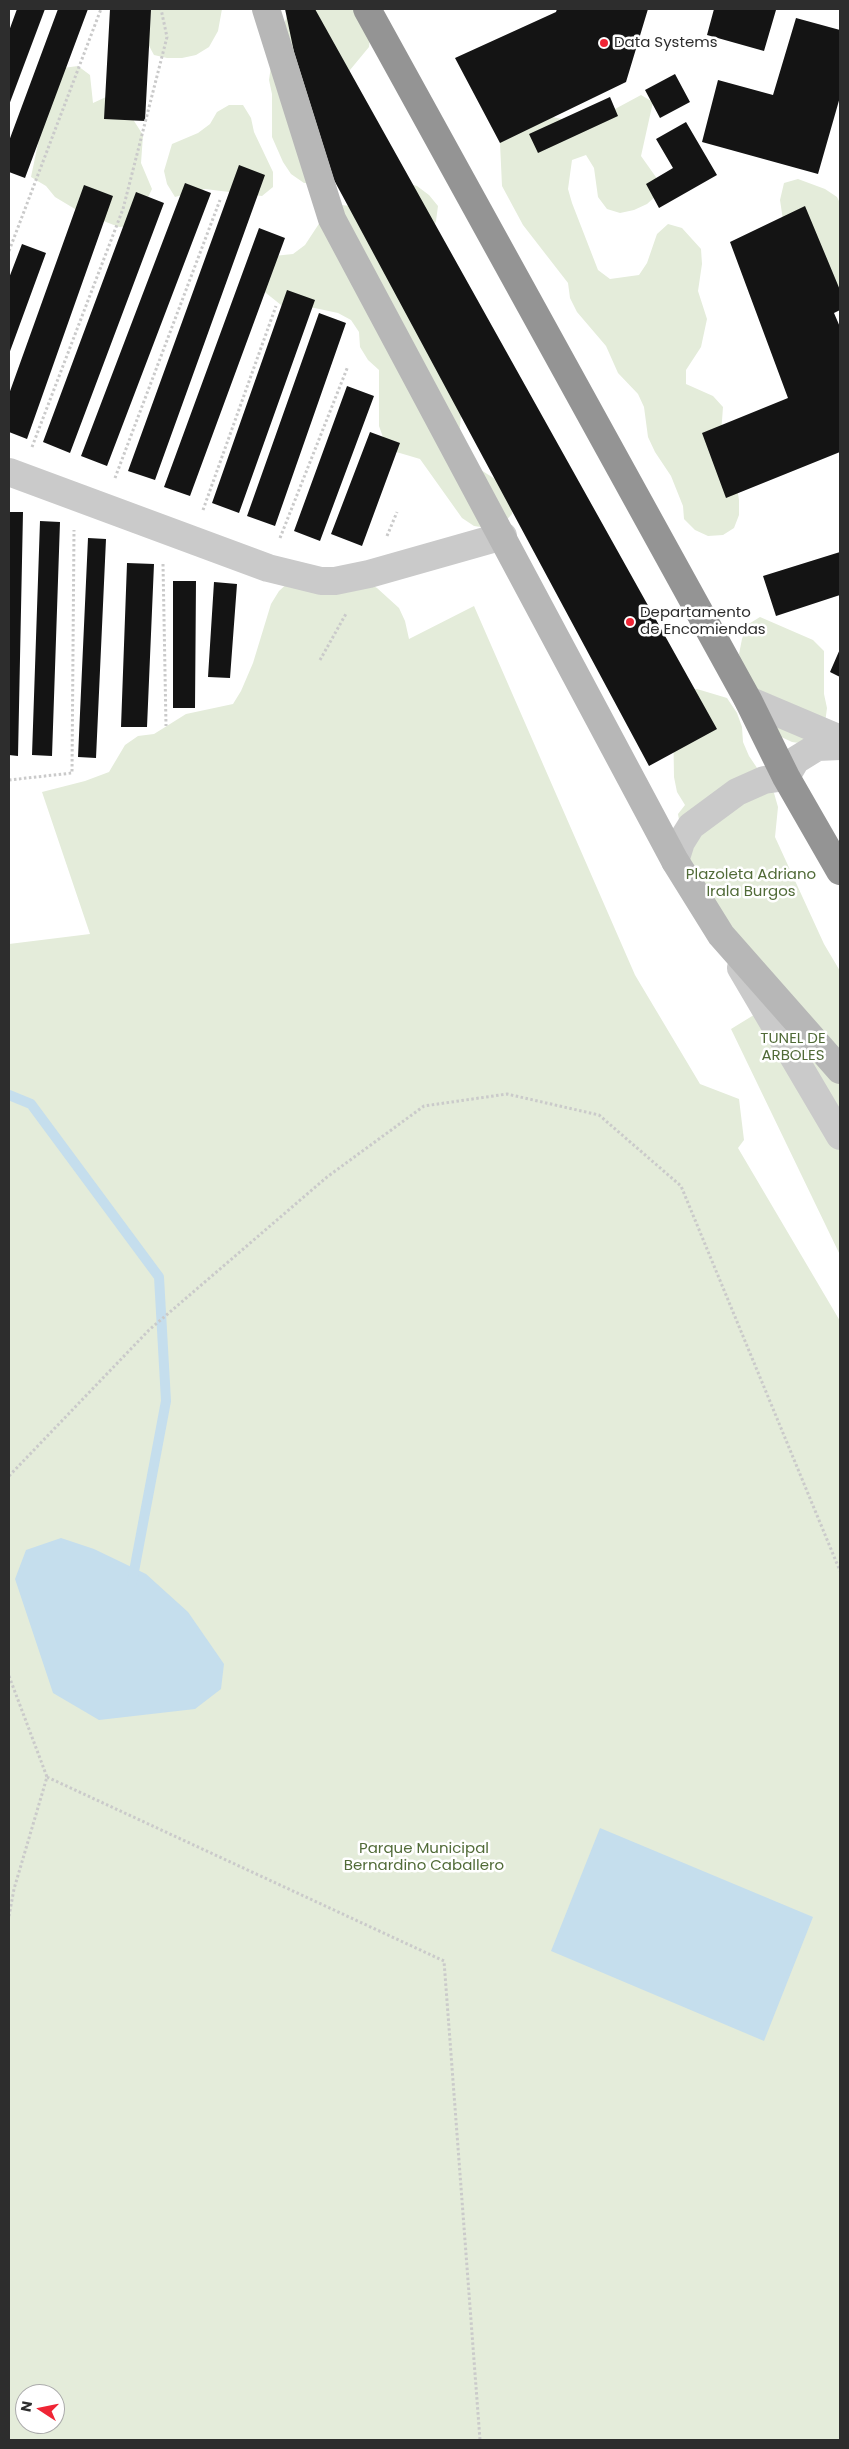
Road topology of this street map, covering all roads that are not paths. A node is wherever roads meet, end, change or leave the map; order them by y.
1 (266, 9) edge
2 (367, 9) edge
3 (15, 474) edge
4 (503, 536) junction
5 (748, 700) junction
6 (840, 739) edge
7 (840, 746) edge
8 (786, 777) junction
9 (675, 862) junction
10 (840, 872) edge
11 (721, 935) junction
12 (840, 1070) edge
13 (840, 1136) edge

1 - 4 street
2 - 5 highway
3 - 4 street
4 - 9 street
5 - 6 street
5 - 8 highway
7 - 8 street
8 - 9 street
8 - 10 highway
9 - 11 street
11 - 12 street
11 - 13 street

